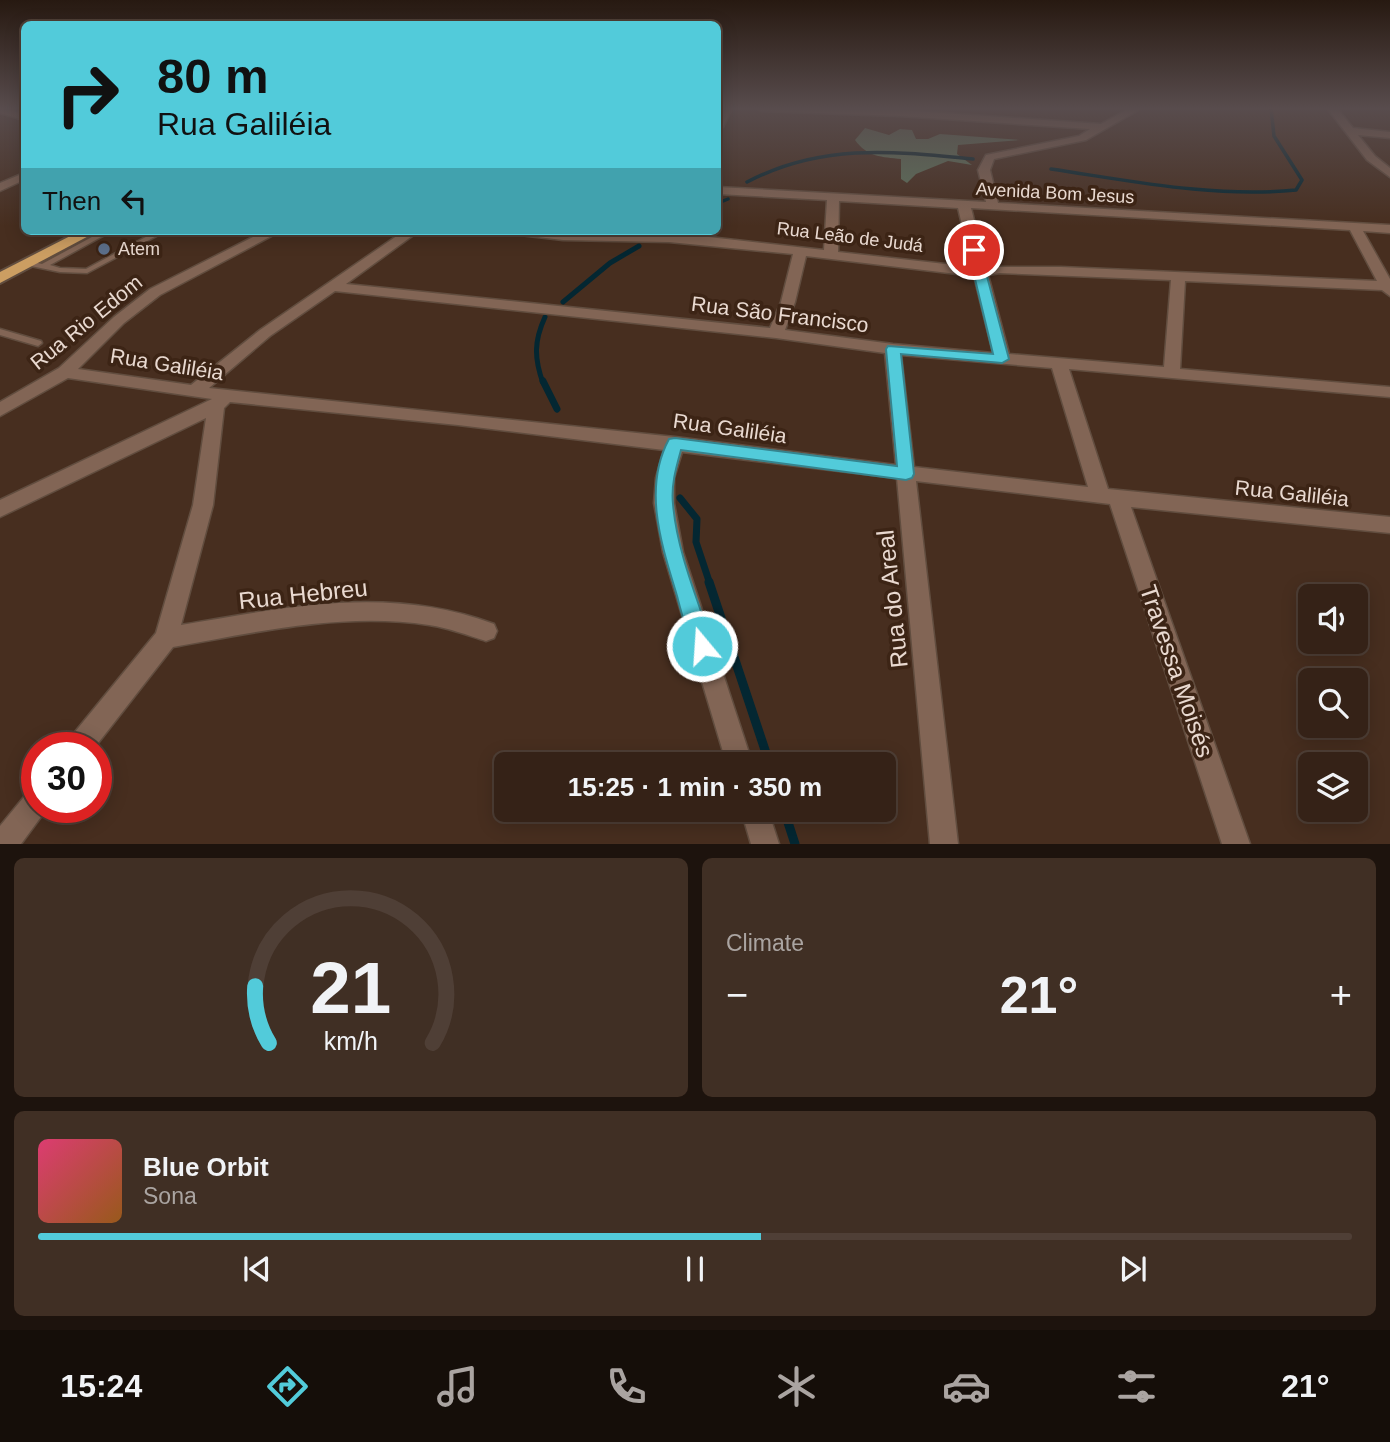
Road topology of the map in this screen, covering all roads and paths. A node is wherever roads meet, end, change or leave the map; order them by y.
1 (1041, 147) edge
2 (1364, 147) edge
3 (1390, 174) edge
4 (21, 177) edge
5 (0, 187) edge
6 (721, 190) edge
7 (832, 198) junction
8 (964, 206) junction
9 (993, 207) junction
10 (1354, 227) junction
11 (1390, 229) edge
12 (56, 235) edge
13 (85, 235) edge
14 (100, 235) edge
15 (154, 235) edge
16 (267, 235) edge
17 (407, 235) edge
18 (553, 235) edge
19 (800, 251) junction
20 (831, 254) junction
21 (0, 264) edge
22 (36, 265) junction
23 (979, 272) junction
24 (1178, 277) junction
25 (0, 278) edge
26 (333, 287) junction
27 (1388, 289) edge
28 (0, 332) edge
29 (776, 333) junction
30 (38, 343) dead end
31 (893, 349) junction
32 (1002, 359) junction
33 (1059, 364) junction
34 (65, 372) junction
35 (1172, 375) junction
36 (194, 391) junction
37 (1390, 392) edge
38 (221, 401) junction
39 (0, 410) edge
40 (675, 443) junction
41 (906, 474) junction
42 (1109, 497) junction
43 (0, 509) edge
44 (1390, 525) edge
45 (486, 631) dead end
46 (166, 638) junction
47 (91, 732) edge
48 (736, 752) edge
49 (21, 821) edge
50 (758, 822) edge
51 (3, 844) edge
52 (765, 844) edge
53 (944, 844) edge
54 (1236, 844) edge

1 - 9 street
2 - 3 street
4 - 5 street
6 - 7 street, Avenida Bom Jesus
7 - 8 street, Avenida Bom Jesus
7 - 20 street
8 - 9 street, Avenida Bom Jesus
8 - 23 street
9 - 10 street, Avenida Bom Jesus
10 - 11 street, Avenida Bom Jesus
10 - 27 street
12 - 21 highway
13 - 22 highway
14 - 22 lane
15 - 22 lane
16 - 34 street, Rua Rio Edom
17 - 26 street
18 - 19 street, Rua Leão de Judá
19 - 20 street, Rua Leão de Judá
19 - 29 street
20 - 23 street, Rua Leão de Judá
22 - 25 highway
23 - 24 street, Rua Leão de Judá
23 - 32 street
24 - 27 street, Rua Leão de Judá
24 - 35 street
26 - 29 street, Rua São Francisco
26 - 36 street
28 - 30 lane
29 - 31 street, Rua São Francisco
31 - 32 street, Rua São Francisco
31 - 41 street, Rua do Areal
32 - 33 street, Rua São Francisco
33 - 35 street, Rua São Francisco
33 - 42 street, Travessa Moisés
34 - 36 street, Rua Galiléia
34 - 39 street, Rua Rio Edom
35 - 37 street, Rua São Francisco
36 - 38 street, Rua Galiléia
38 - 40 street, Rua Galiléia
38 - 43 street
38 - 46 street
40 - 41 street, Rua Galiléia
40 - 48 street
41 - 42 street, Rua Galiléia
41 - 53 street, Rua do Areal
42 - 44 street, Rua Galiléia
42 - 54 street, Travessa Moisés
45 - 46 street, Rua Hebreu
46 - 47 street
49 - 51 street
50 - 52 street

